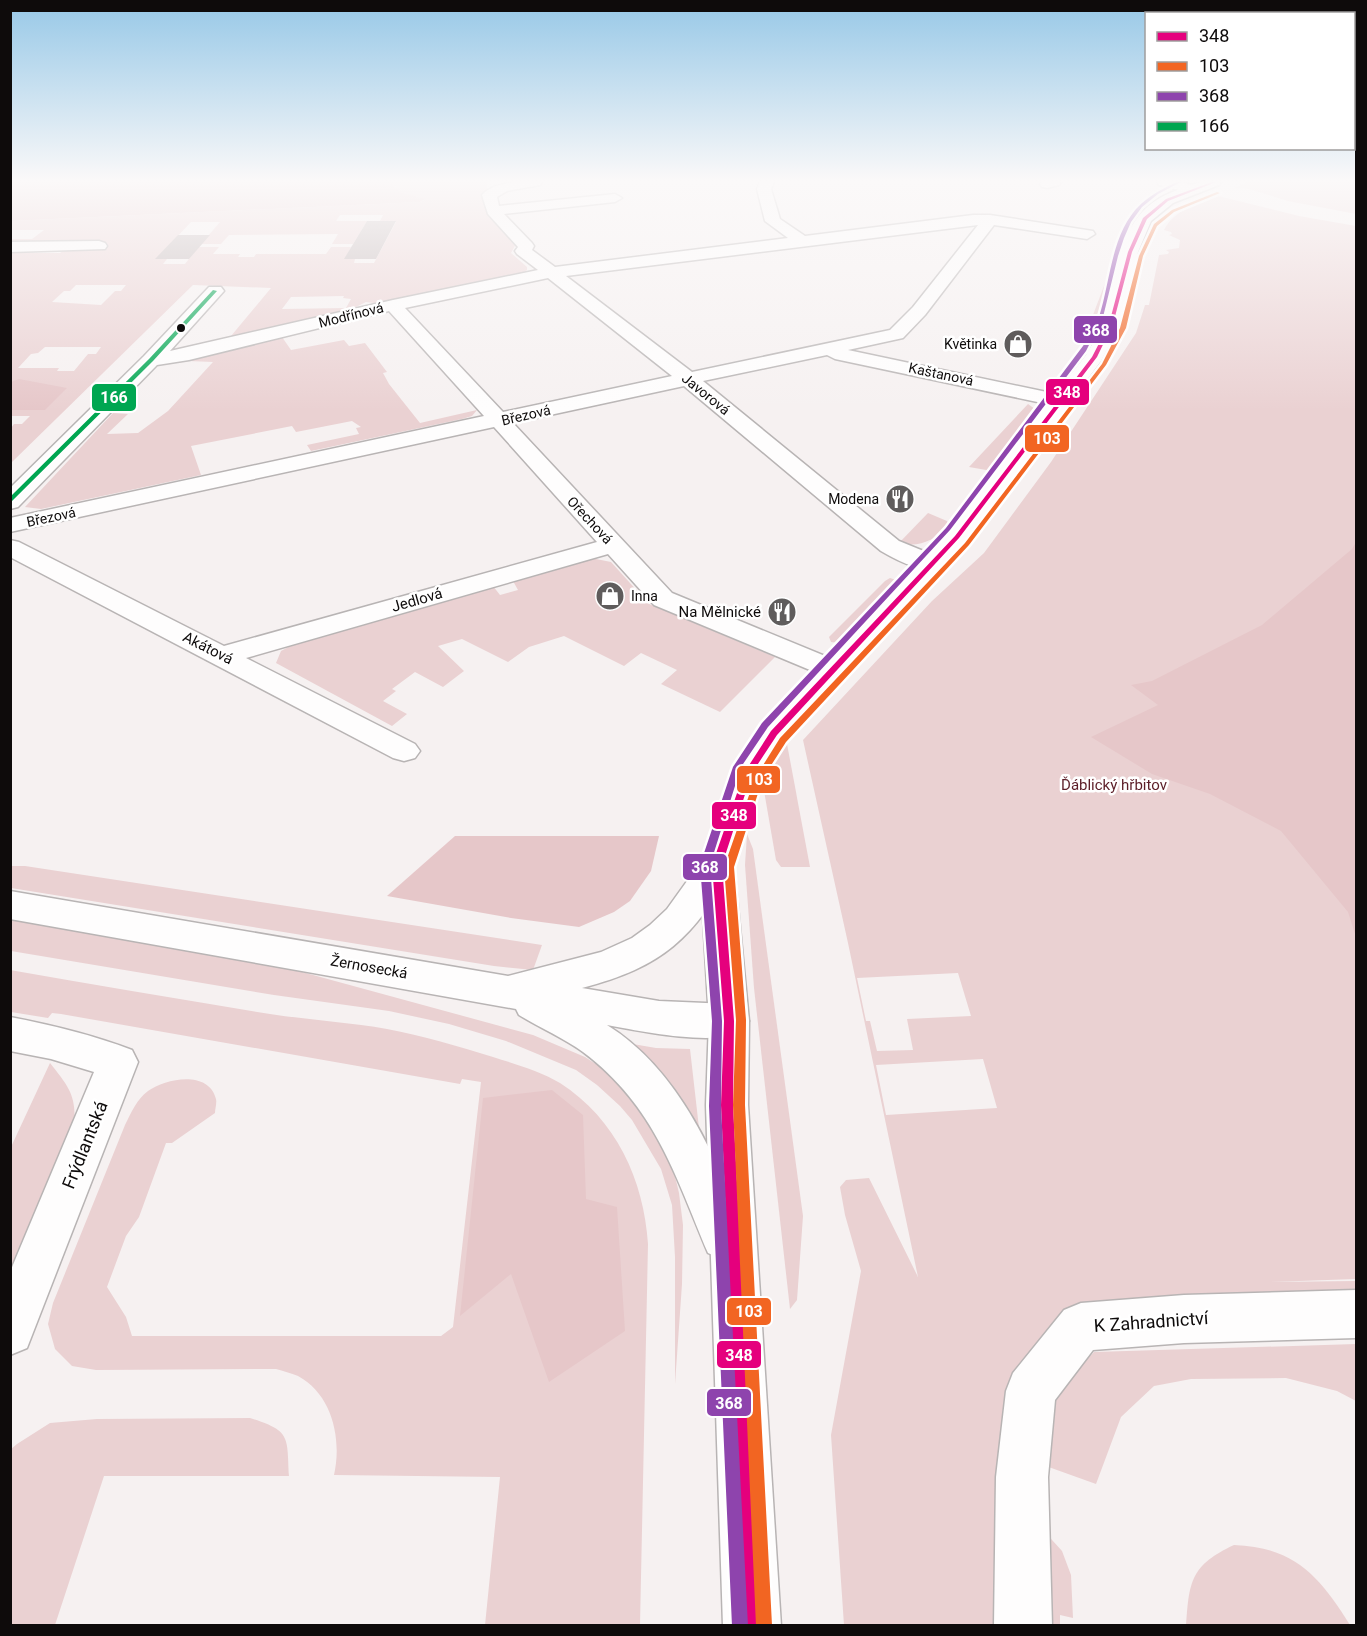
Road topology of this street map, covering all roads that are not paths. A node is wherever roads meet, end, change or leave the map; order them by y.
1 (532, 258) edge
2 (661, 258) edge
3 (960, 258) edge
4 (1130, 258) edge
5 (550, 273) junction
6 (215, 291) dead end
7 (393, 305) junction
8 (821, 350) junction
9 (151, 360) junction
10 (687, 378) junction
11 (1061, 401) junction
12 (498, 421) junction
13 (10, 502) edge
14 (10, 525) edge
15 (613, 545) junction
16 (10, 548) edge
17 (934, 564) junction
18 (221, 656) junction
19 (832, 669) junction
20 (404, 751) dead end
21 (717, 865) junction
22 (10, 905) edge
23 (507, 991) junction
24 (729, 1021) junction
25 (10, 1034) edge
26 (737, 1276) junction
27 (1356, 1314) edge
28 (10, 1331) edge
29 (752, 1626) edge
30 (1023, 1626) edge

1 - 5 street, Javorová
2 - 5 street, Modřínová
3 - 8 street, Březová
4 - 11 street
5 - 7 street, Modřínová
5 - 10 street, Javorová
6 - 9 street
7 - 9 street, Modřínová
7 - 12 street, Ořechová
8 - 10 street, Březová
8 - 11 street, Kaštanová
9 - 13 street
10 - 12 street, Březová
10 - 17 street, Javorová
11 - 17 street
12 - 14 street, Březová
12 - 15 street, Ořechová
15 - 18 street, Jedlová
15 - 19 street, Ořechová
16 - 18 street, Akátová
17 - 19 street
18 - 20 street, Akátová
19 - 21 street
21 - 23 street
21 - 24 street
22 - 23 street, Žernosecká
23 - 24 street, Žernosecká
23 - 26 street
24 - 26 street
25 - 28 street, Frýdlantská
26 - 29 street
27 - 30 street, K Zahradnictví

